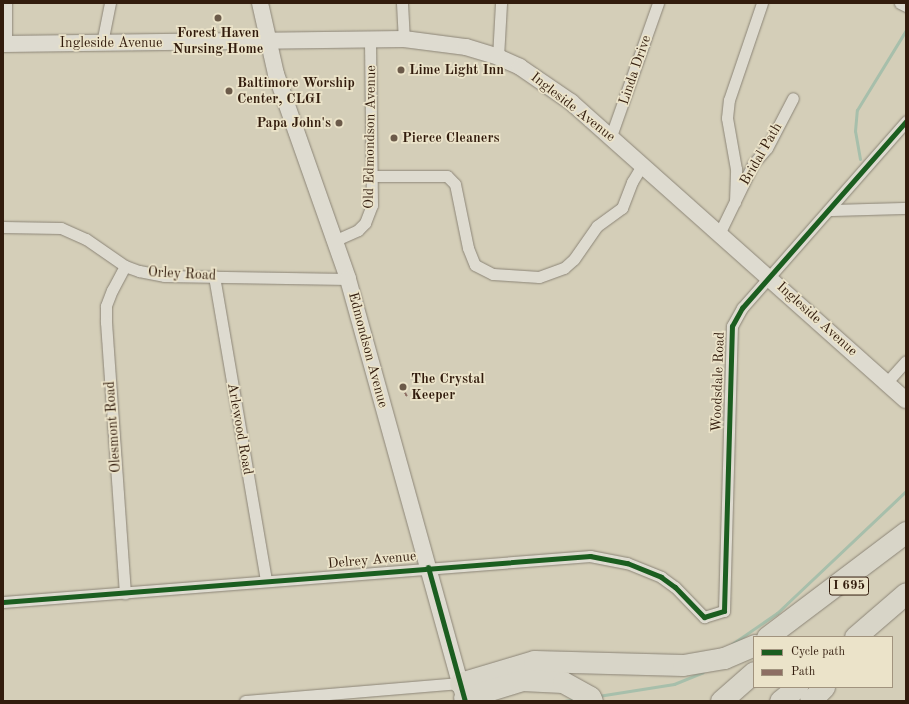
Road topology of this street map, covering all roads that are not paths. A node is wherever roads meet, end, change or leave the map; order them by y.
1 (6, 3) edge
2 (110, 3) edge
3 (260, 3) edge
4 (402, 3) edge
5 (501, 3) edge
6 (658, 3) edge
7 (762, 3) edge
8 (900, 3) edge
9 (906, 6) edge
10 (370, 39) junction
11 (404, 40) junction
12 (267, 41) junction
13 (102, 43) junction
14 (5, 44) edge
15 (498, 57) junction
16 (793, 98) dead end
17 (906, 121) edge
18 (611, 136) junction
19 (643, 164) junction
20 (372, 176) junction
21 (735, 202) junction
22 (906, 208) edge
23 (829, 210) junction
24 (3, 227) edge
25 (720, 232) junction
26 (336, 240) junction
27 (125, 266) junction
28 (214, 276) junction
29 (770, 277) junction
30 (348, 279) junction
31 (906, 361) edge
32 (887, 382) junction
33 (906, 400) edge
34 (906, 534) edge
35 (428, 567) junction
36 (266, 581) junction
37 (125, 593) junction
38 (906, 593) edge
39 (3, 602) edge
40 (906, 602) edge
41 (724, 611) joint
42 (768, 636) edge
43 (793, 636) edge
44 (855, 636) edge
45 (873, 636) edge
46 (753, 645) edge
47 (753, 673) edge
48 (795, 688) edge
49 (823, 688) edge
50 (463, 694) edge
51 (244, 701) edge
52 (592, 701) edge
53 (721, 701) edge
54 (780, 701) edge
55 (810, 701) edge

1 - 14 street
2 - 13 street
3 - 12 main road, Edmondson Avenue
4 - 11 street
5 - 15 street
6 - 18 street, Linda Drive
7 - 21 street
8 - 9 street
10 - 11 main road, Ingleside Avenue
10 - 12 main road, Ingleside Avenue
10 - 20 street, Old Edmondson Avenue
11 - 15 main road, Ingleside Avenue
12 - 13 main road, Ingleside Avenue
12 - 26 main road, Edmondson Avenue
13 - 14 main road, Ingleside Avenue
15 - 18 main road, Ingleside Avenue
16 - 21 street, Bridal Path
17 - 23 street, Woodsdale Road
18 - 19 main road, Ingleside Avenue
19 - 20 street
19 - 25 main road, Ingleside Avenue
20 - 26 street, Old Edmondson Avenue
21 - 25 street, Bridal Path
22 - 23 street
23 - 29 street, Woodsdale Road
24 - 27 street, Orley Road
25 - 29 main road, Ingleside Avenue
26 - 30 main road, Edmondson Avenue
27 - 28 street, Orley Road
27 - 37 street, Olesmont Road
28 - 30 street, Orley Road
28 - 36 street, Arlewood Road
29 - 32 main road, Ingleside Avenue
29 - 41 street, Woodsdale Road
30 - 35 main road, Edmondson Avenue
31 - 32 street
32 - 33 main road, Ingleside Avenue
34 - 42 highway
34 - 43 highway, I 695
35 - 36 street, Delrey Avenue
35 - 41 street, Delrey Avenue
35 - 50 main road, Edmondson Avenue
36 - 37 street, Delrey Avenue
37 - 39 street, Delrey Avenue
38 - 44 highway, I 695
40 - 45 highway
46 - 50 highway
47 - 53 highway
48 - 54 highway
49 - 55 highway
50 - 51 street
50 - 52 highway

